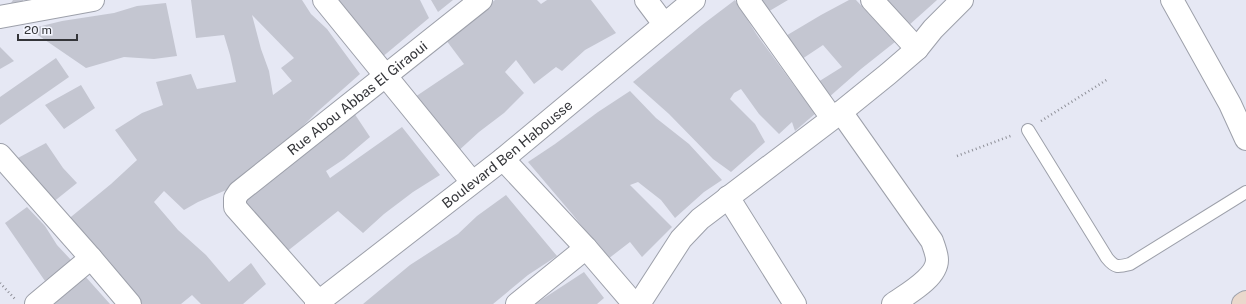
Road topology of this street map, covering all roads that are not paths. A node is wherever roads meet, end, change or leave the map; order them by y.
1 (93, 0) edge
2 (324, 0) edge
3 (482, 0) edge
4 (646, 0) edge
5 (694, 0) edge
6 (748, 0) edge
7 (872, 0) edge
8 (962, 0) edge
9 (1172, 0) edge
10 (0, 17) edge
11 (664, 24) junction
12 (917, 48) junction
13 (385, 76) junction
14 (837, 115) junction
15 (1028, 130) dead end
16 (1246, 139) edge
17 (0, 155) edge
18 (503, 158) junction
19 (472, 182) junction
20 (1246, 192) edge
21 (728, 197) junction
22 (586, 248) junction
23 (91, 258) junction
24 (1246, 302) edge
25 (318, 303) edge
26 (36, 304) edge
27 (130, 304) edge
28 (517, 304) edge
29 (634, 304) edge
30 (639, 304) edge
31 (795, 304) edge
32 (893, 304) edge
33 (1243, 304) edge

1 - 10 street
2 - 13 street
3 - 13 street, Rue Abou Abbas El Giraoui
4 - 11 street
5 - 11 street, Boulevard Ben Habousse
6 - 14 street
7 - 12 street
8 - 12 street
9 - 16 street
11 - 18 street, Boulevard Ben Habousse
12 - 14 street
13 - 19 street
13 - 25 street, Rue Abou Abbas El Giraoui
14 - 21 street
14 - 32 street
15 - 20 lane
17 - 23 street
18 - 19 street, Boulevard Ben Habousse
18 - 22 street
19 - 25 street, Boulevard Ben Habousse
21 - 30 street
21 - 31 street
22 - 28 street
22 - 29 street
23 - 26 street
23 - 27 street
24 - 33 main road

